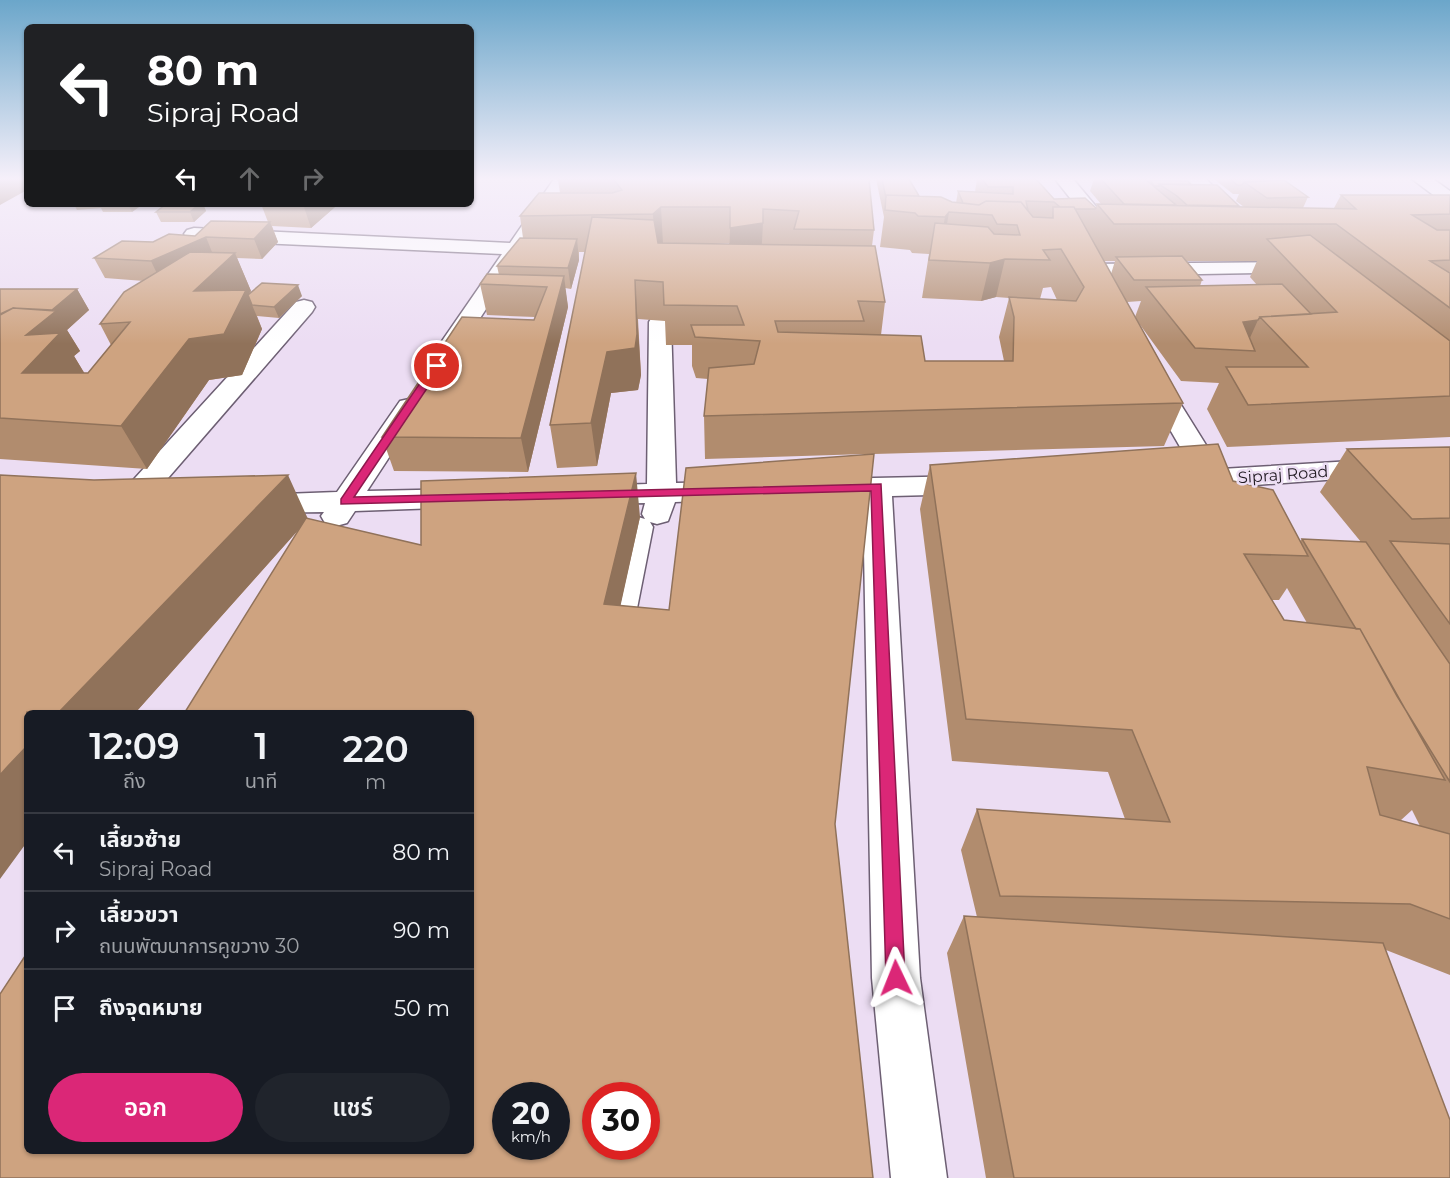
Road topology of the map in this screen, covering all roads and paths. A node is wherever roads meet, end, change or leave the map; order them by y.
1 (194, 234) edge
2 (526, 234) edge
3 (1113, 234) edge
4 (516, 249) junction
5 (1322, 283) edge
6 (304, 307) dead end
7 (660, 322) dead end
8 (1141, 360) edge
9 (1450, 463) edge
10 (1213, 479) junction
11 (1155, 481) edge
12 (993, 484) edge
13 (877, 487) junction
14 (805, 489) edge
15 (757, 490) edge
16 (662, 493) junction
17 (345, 501) junction
18 (229, 505) edge
19 (159, 507) edge
20 (435, 525) edge
21 (319, 540) edge
22 (919, 1178) edge

1 - 4 street
2 - 4 street
3 - 5 street
4 - 17 street
6 - 19 street
7 - 16 street
8 - 10 street
9 - 10 street, Sipraj Road
10 - 11 street, Sipraj Road
12 - 13 street
13 - 14 street
13 - 22 street
15 - 16 street
16 - 16 street
17 - 18 street
17 - 20 street
17 - 21 street

